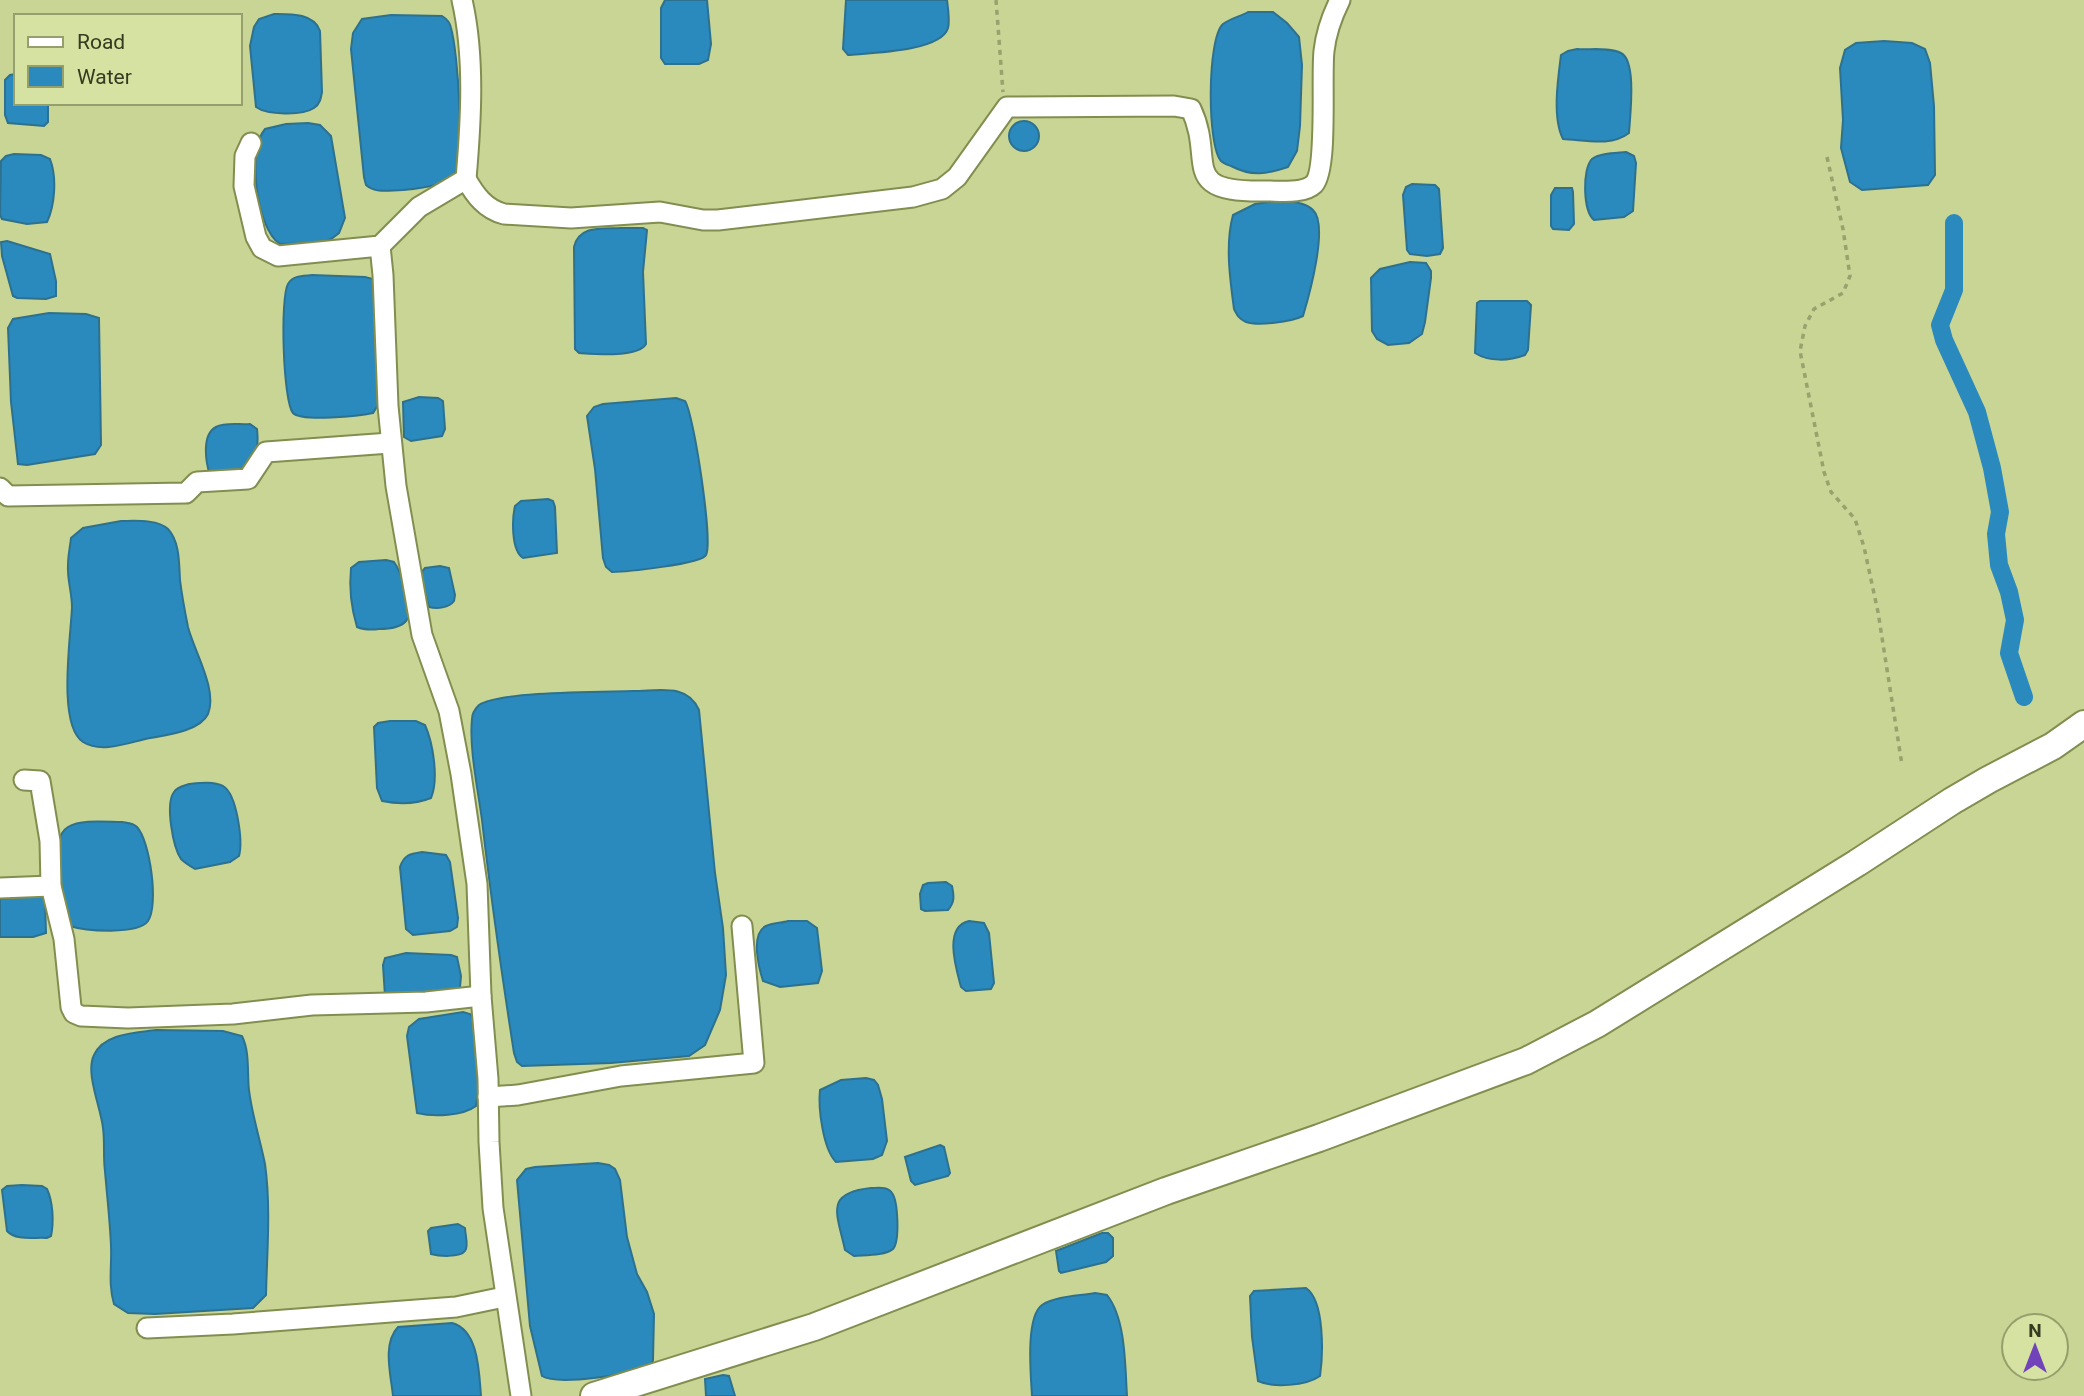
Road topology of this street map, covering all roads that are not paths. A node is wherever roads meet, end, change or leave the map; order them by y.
1 (462, 0) edge
2 (1340, 0) edge
3 (251, 143) dead end
4 (466, 179) junction
5 (380, 247) junction
6 (390, 443) junction
7 (0, 488) edge
8 (2084, 724) edge
9 (24, 780) dead end
10 (51, 887) junction
11 (0, 888) edge
12 (742, 926) dead end
13 (481, 996) junction
14 (488, 1097) junction
15 (505, 1297) junction
16 (147, 1328) dead end
17 (521, 1396) edge
18 (594, 1396) edge

1 - 4 street
2 - 4 street
3 - 5 street
4 - 5 street
5 - 6 street
6 - 7 street
6 - 13 street
8 - 18 street
9 - 10 street
10 - 11 street
10 - 13 street
12 - 14 street
13 - 14 street
14 - 15 street
15 - 16 street
15 - 17 street

